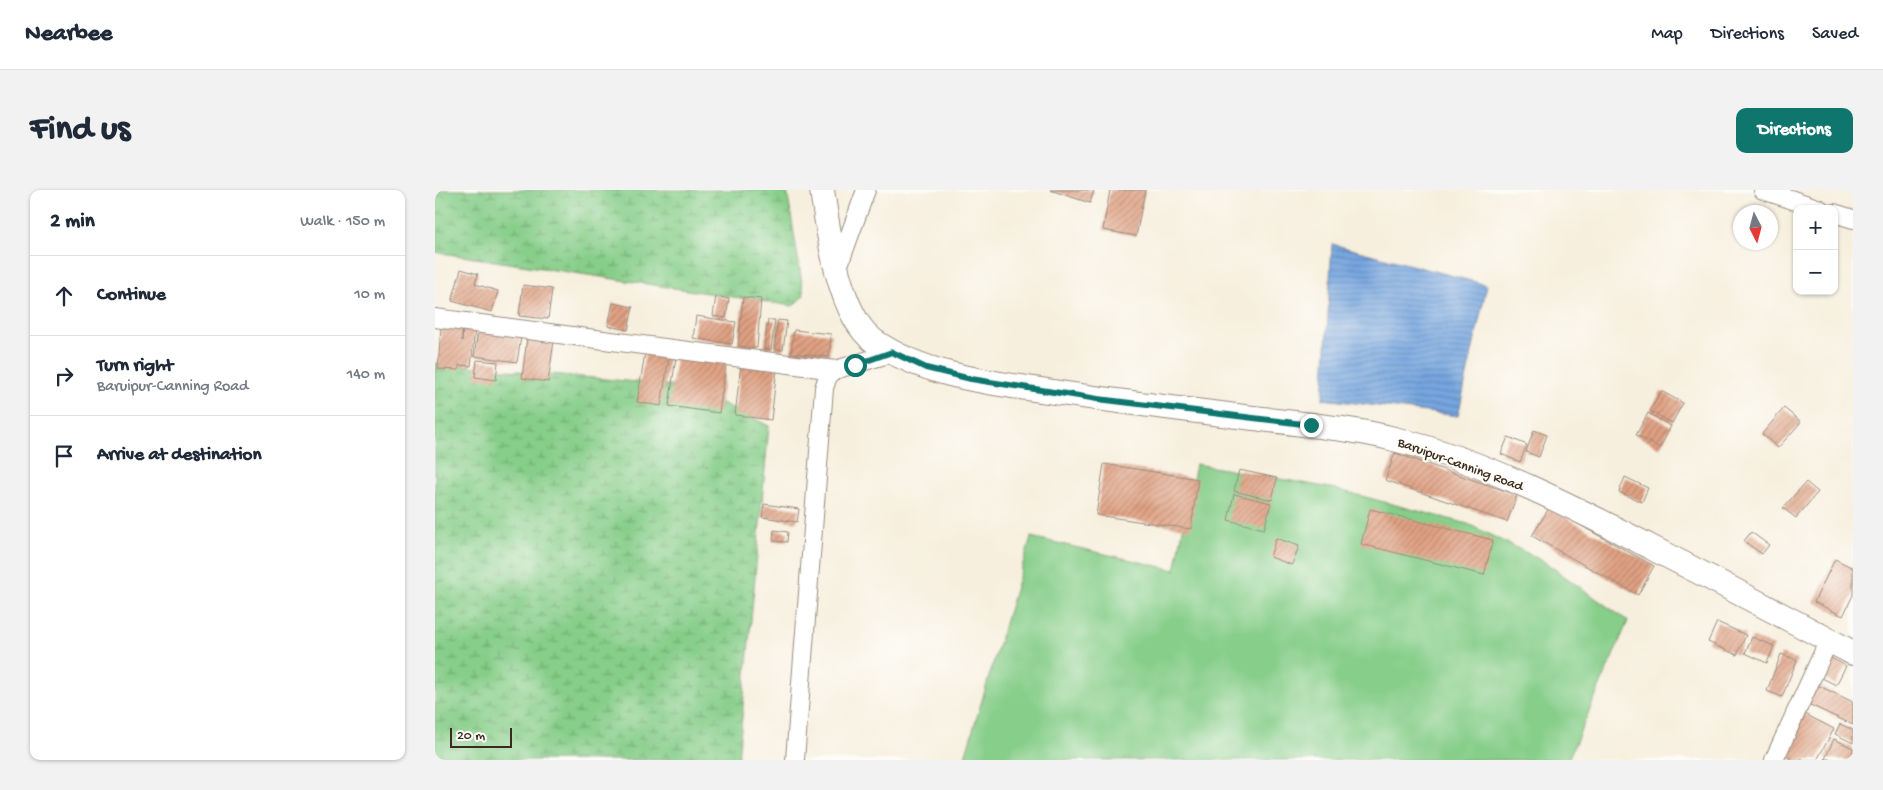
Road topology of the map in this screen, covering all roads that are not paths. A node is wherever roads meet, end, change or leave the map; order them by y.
1 (821, 190) edge
2 (866, 190) edge
3 (1763, 190) edge
4 (1808, 205) edge
5 (1838, 214) edge
6 (1853, 220) edge
7 (837, 270) junction
8 (435, 318) edge
9 (892, 352) junction
10 (835, 370) junction
11 (1829, 640) junction
12 (1853, 653) edge
13 (796, 759) edge
14 (1774, 760) edge

1 - 7 main road, Baruipur-Canning Road
2 - 7 street
3 - 4 street
5 - 6 street
7 - 9 main road, Baruipur-Canning Road
8 - 10 street
9 - 10 street
9 - 11 main road, Baruipur-Canning Road
10 - 13 street
11 - 12 main road, Baruipur-Canning Road
11 - 14 street

